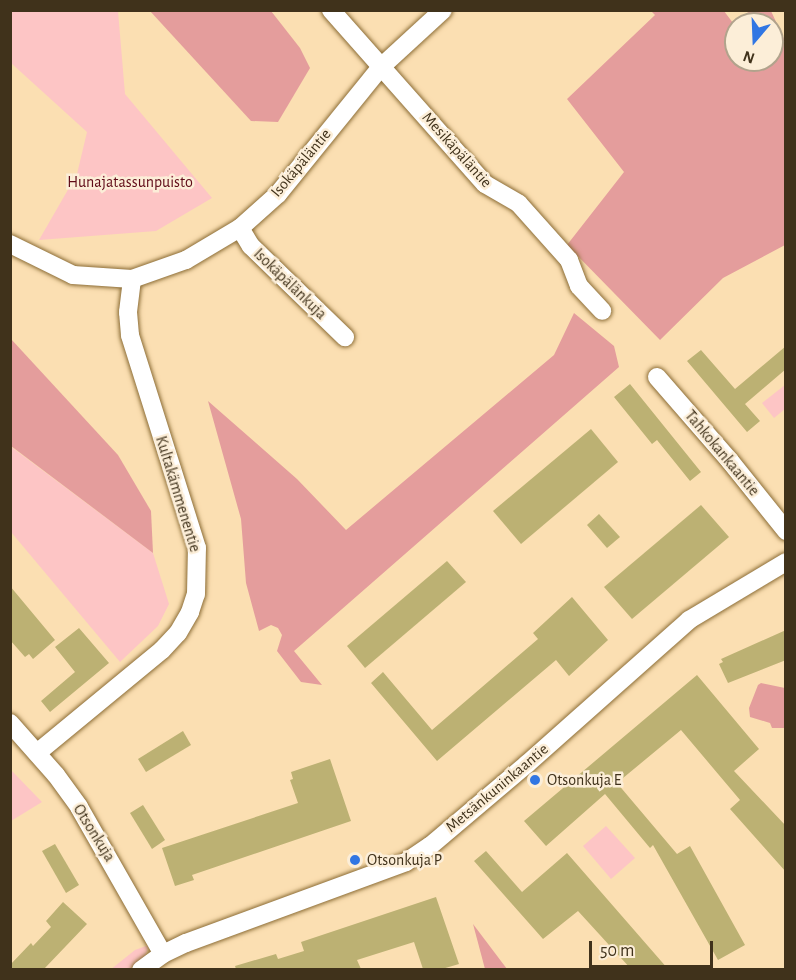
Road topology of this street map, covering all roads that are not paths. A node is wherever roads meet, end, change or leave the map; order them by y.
1 (330, 10) edge
2 (442, 10) edge
3 (381, 67) junction
4 (240, 228) junction
5 (10, 244) edge
6 (132, 279) junction
7 (602, 311) dead end
8 (345, 337) dead end
9 (657, 377) dead end
10 (786, 531) edge
11 (786, 562) edge
12 (10, 723) edge
13 (37, 753) junction
14 (163, 954) junction
15 (141, 969) edge

1 - 3 street, Mesikäpäläntie
2 - 3 street, Isokäpäläntie
3 - 4 street, Isokäpäläntie
3 - 7 street, Mesikäpäläntie
4 - 6 street, Isokäpäläntie
4 - 8 street, Isokäpälänkuja
5 - 6 street
6 - 13 street, Kultakämmenentie
9 - 10 street, Tahkokankaantie
11 - 14 street, Metsänkuninkaantie
12 - 13 street, Otsonkuja
13 - 14 street, Otsonkuja
14 - 15 street, Metsänkuninkaantie

